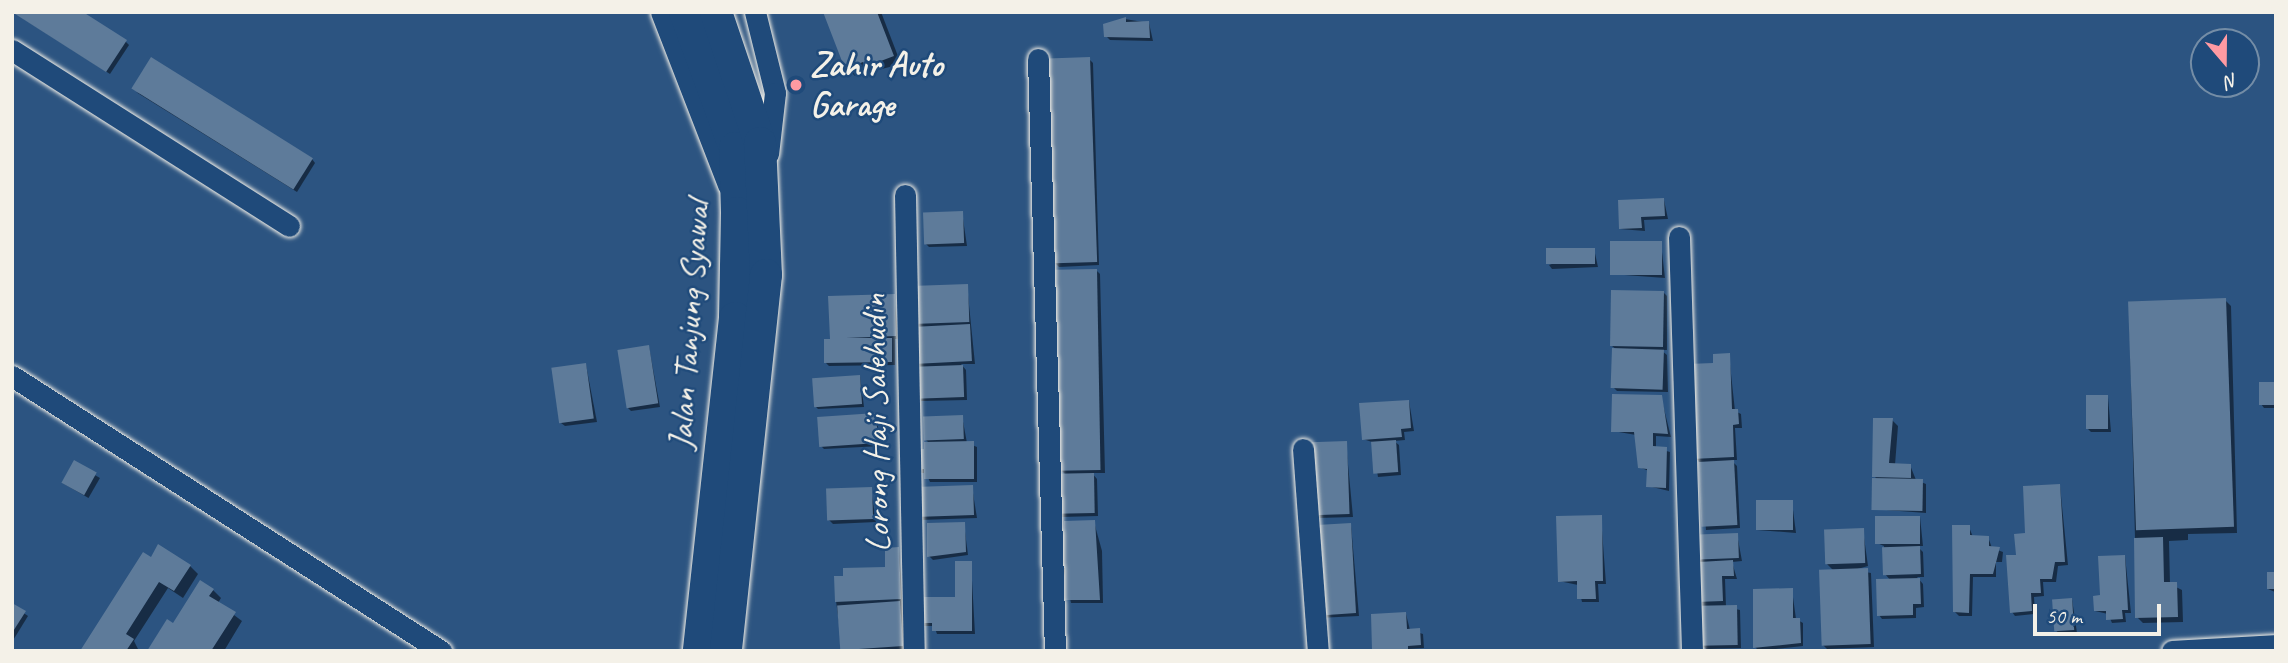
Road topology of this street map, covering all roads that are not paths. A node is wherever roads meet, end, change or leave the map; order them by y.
1 (661, 12) edge
2 (685, 12) edge
3 (716, 12) edge
4 (755, 12) edge
5 (12, 50) edge
6 (1038, 59) dead end
7 (729, 88) junction
8 (905, 195) dead end
9 (750, 206) junction
10 (289, 226) dead end
11 (1679, 237) dead end
12 (12, 376) edge
13 (1303, 449) dead end
14 (724, 634) edge
15 (2265, 647) edge
16 (2184, 650) edge
17 (441, 651) edge
18 (682, 651) edge
19 (699, 651) edge
20 (914, 651) edge
21 (1055, 651) edge
22 (1318, 651) edge
23 (1692, 651) edge
24 (2172, 651) edge

1 - 9 street
2 - 7 main road, Jalan Tanjung Syawal
3 - 7 main road, Jalan Tanjung Syawal
4 - 9 street
5 - 10 street
6 - 21 street
7 - 9 main road, Jalan Tanjung Syawal
8 - 20 street, Lorong Haji Salehudin
9 - 14 main road, Jalan Tanjung Syawal
11 - 23 street
12 - 17 street
13 - 22 street
14 - 18 main road
14 - 19 main road, Jalan Tanjung Syawal
15 - 16 street
16 - 24 street

